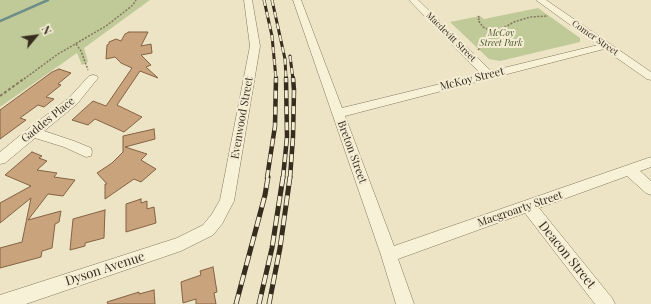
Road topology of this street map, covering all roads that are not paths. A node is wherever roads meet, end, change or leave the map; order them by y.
1 (248, 0) edge
2 (297, 0) edge
3 (413, 0) edge
4 (540, 0) edge
5 (606, 46) junction
6 (488, 75) junction
7 (651, 77) edge
8 (94, 78) road end
9 (338, 114) junction
10 (32, 132) junction
11 (86, 152) dead end
12 (0, 159) edge
13 (651, 162) edge
14 (630, 170) junction
15 (651, 189) edge
16 (528, 206) junction
17 (208, 230) joint
18 (389, 255) junction
19 (0, 304) edge
20 (405, 304) edge
21 (606, 304) edge

1 - 17 street, Evenwood Street
2 - 9 street, Breton Street
3 - 6 street, Macdevitt Street
4 - 5 street, Comer Street
5 - 6 street, McKoy Street
5 - 7 street, Comer Street
6 - 9 street, McKoy Street
8 - 10 street, Gaddes Place
9 - 18 street, Breton Street
10 - 11 street
10 - 12 street, Gaddes Place
13 - 14 street, Macgroarty Street
14 - 15 street
14 - 16 street, Macgroarty Street
16 - 18 street, Macgroarty Street
16 - 21 street, Deacon Street
17 - 19 street, Dyson Avenue
18 - 20 street, Breton Street

